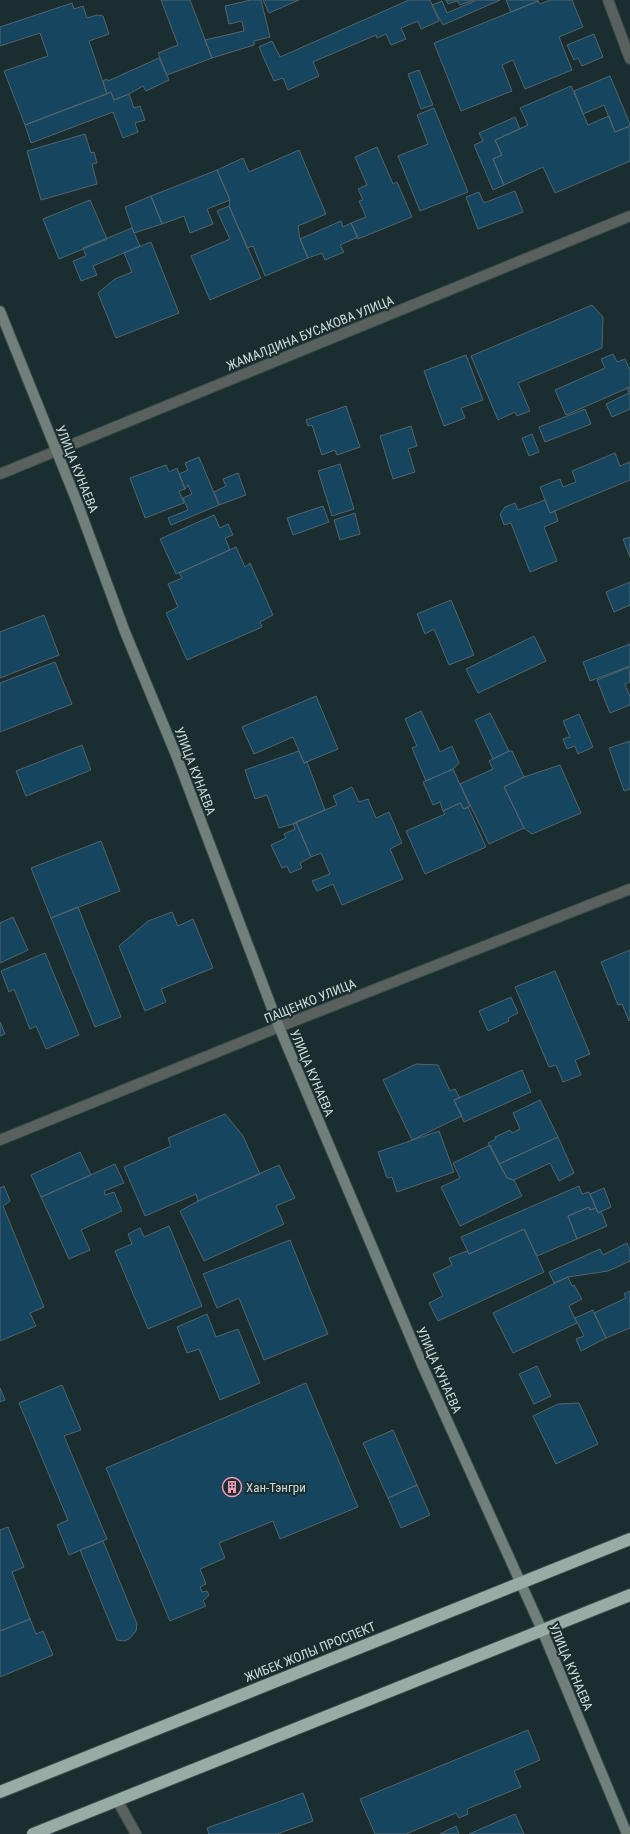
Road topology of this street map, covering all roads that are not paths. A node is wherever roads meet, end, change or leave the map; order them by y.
1 (608, 0) edge
2 (630, 59) edge
3 (630, 216) edge
4 (0, 311) edge
5 (56, 452) junction
6 (0, 474) edge
7 (630, 888) edge
8 (279, 1027) junction
9 (0, 1140) edge
10 (630, 1539) edge
11 (520, 1583) junction
12 (630, 1595) edge
13 (542, 1630) junction
14 (0, 1792) edge
15 (117, 1800) junction
16 (33, 1834) edge
17 (136, 1834) edge
18 (627, 1834) edge

1 - 2 street
3 - 5 street, ЖАМАЛДИНА БУСАКОВА УЛИЦА
4 - 5 main road, УЛИЦА КУНАЕВА
5 - 6 street, ЖАМАЛДИНА БУСАКОВА УЛИЦА
5 - 8 main road, УЛИЦА КУНАЕВА
7 - 8 street, ПАЩЕНКО УЛИЦА
8 - 9 street, ПАЩЕНКО УЛИЦА
8 - 11 main road, УЛИЦА КУНАЕВА
10 - 11 highway, ЖИБЕК ЖОЛЫ ПРОСПЕКТ
11 - 13 main road, УЛИЦА КУНАЕВА
11 - 14 highway, ЖИБЕК ЖОЛЫ ПРОСПЕКТ
12 - 13 highway
13 - 15 highway
13 - 18 main road, УЛИЦА КУНАЕВА
15 - 16 highway
15 - 17 street

